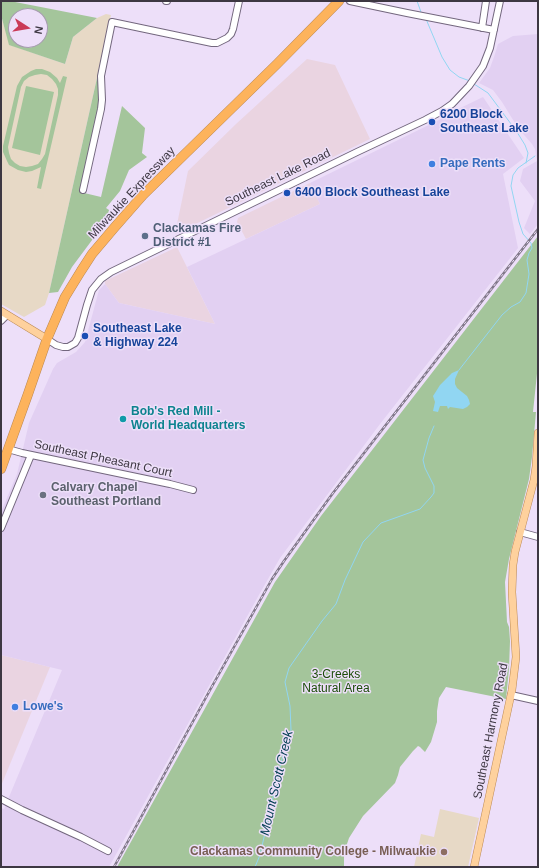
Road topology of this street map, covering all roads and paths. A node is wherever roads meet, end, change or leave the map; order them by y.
1 (239, 1) edge
2 (339, 1) edge
3 (350, 1) edge
4 (486, 1) edge
5 (500, 1) edge
6 (482, 28) junction
7 (494, 30) junction
8 (83, 190) dead end
9 (4, 313) edge
10 (1, 321) edge
11 (47, 339) junction
12 (538, 432) edge
13 (8, 449) junction
14 (31, 455) junction
15 (1, 469) edge
16 (193, 490) dead end
17 (1, 528) edge
18 (520, 532) junction
19 (538, 537) edge
20 (511, 696) junction
21 (538, 701) edge
22 (1, 799) edge
23 (108, 850) dead end
24 (474, 867) edge

1 - 8 street
2 - 11 highway, Milwaukie Expressway
3 - 6 street
4 - 6 street
5 - 7 street, Southeast Lake Road
6 - 7 street
7 - 11 street, Southeast Lake Road
9 - 10 street
9 - 11 main road
11 - 13 highway, Milwaukie Expressway
12 - 18 main road, Southeast Harmony Road
13 - 14 street, Southeast Pheasant Court
13 - 15 highway, Milwaukie Expressway
14 - 16 street, Southeast Pheasant Court
14 - 17 street
18 - 19 street
18 - 20 main road, Southeast Harmony Road
20 - 21 street
20 - 24 main road, Southeast Harmony Road
22 - 23 street

